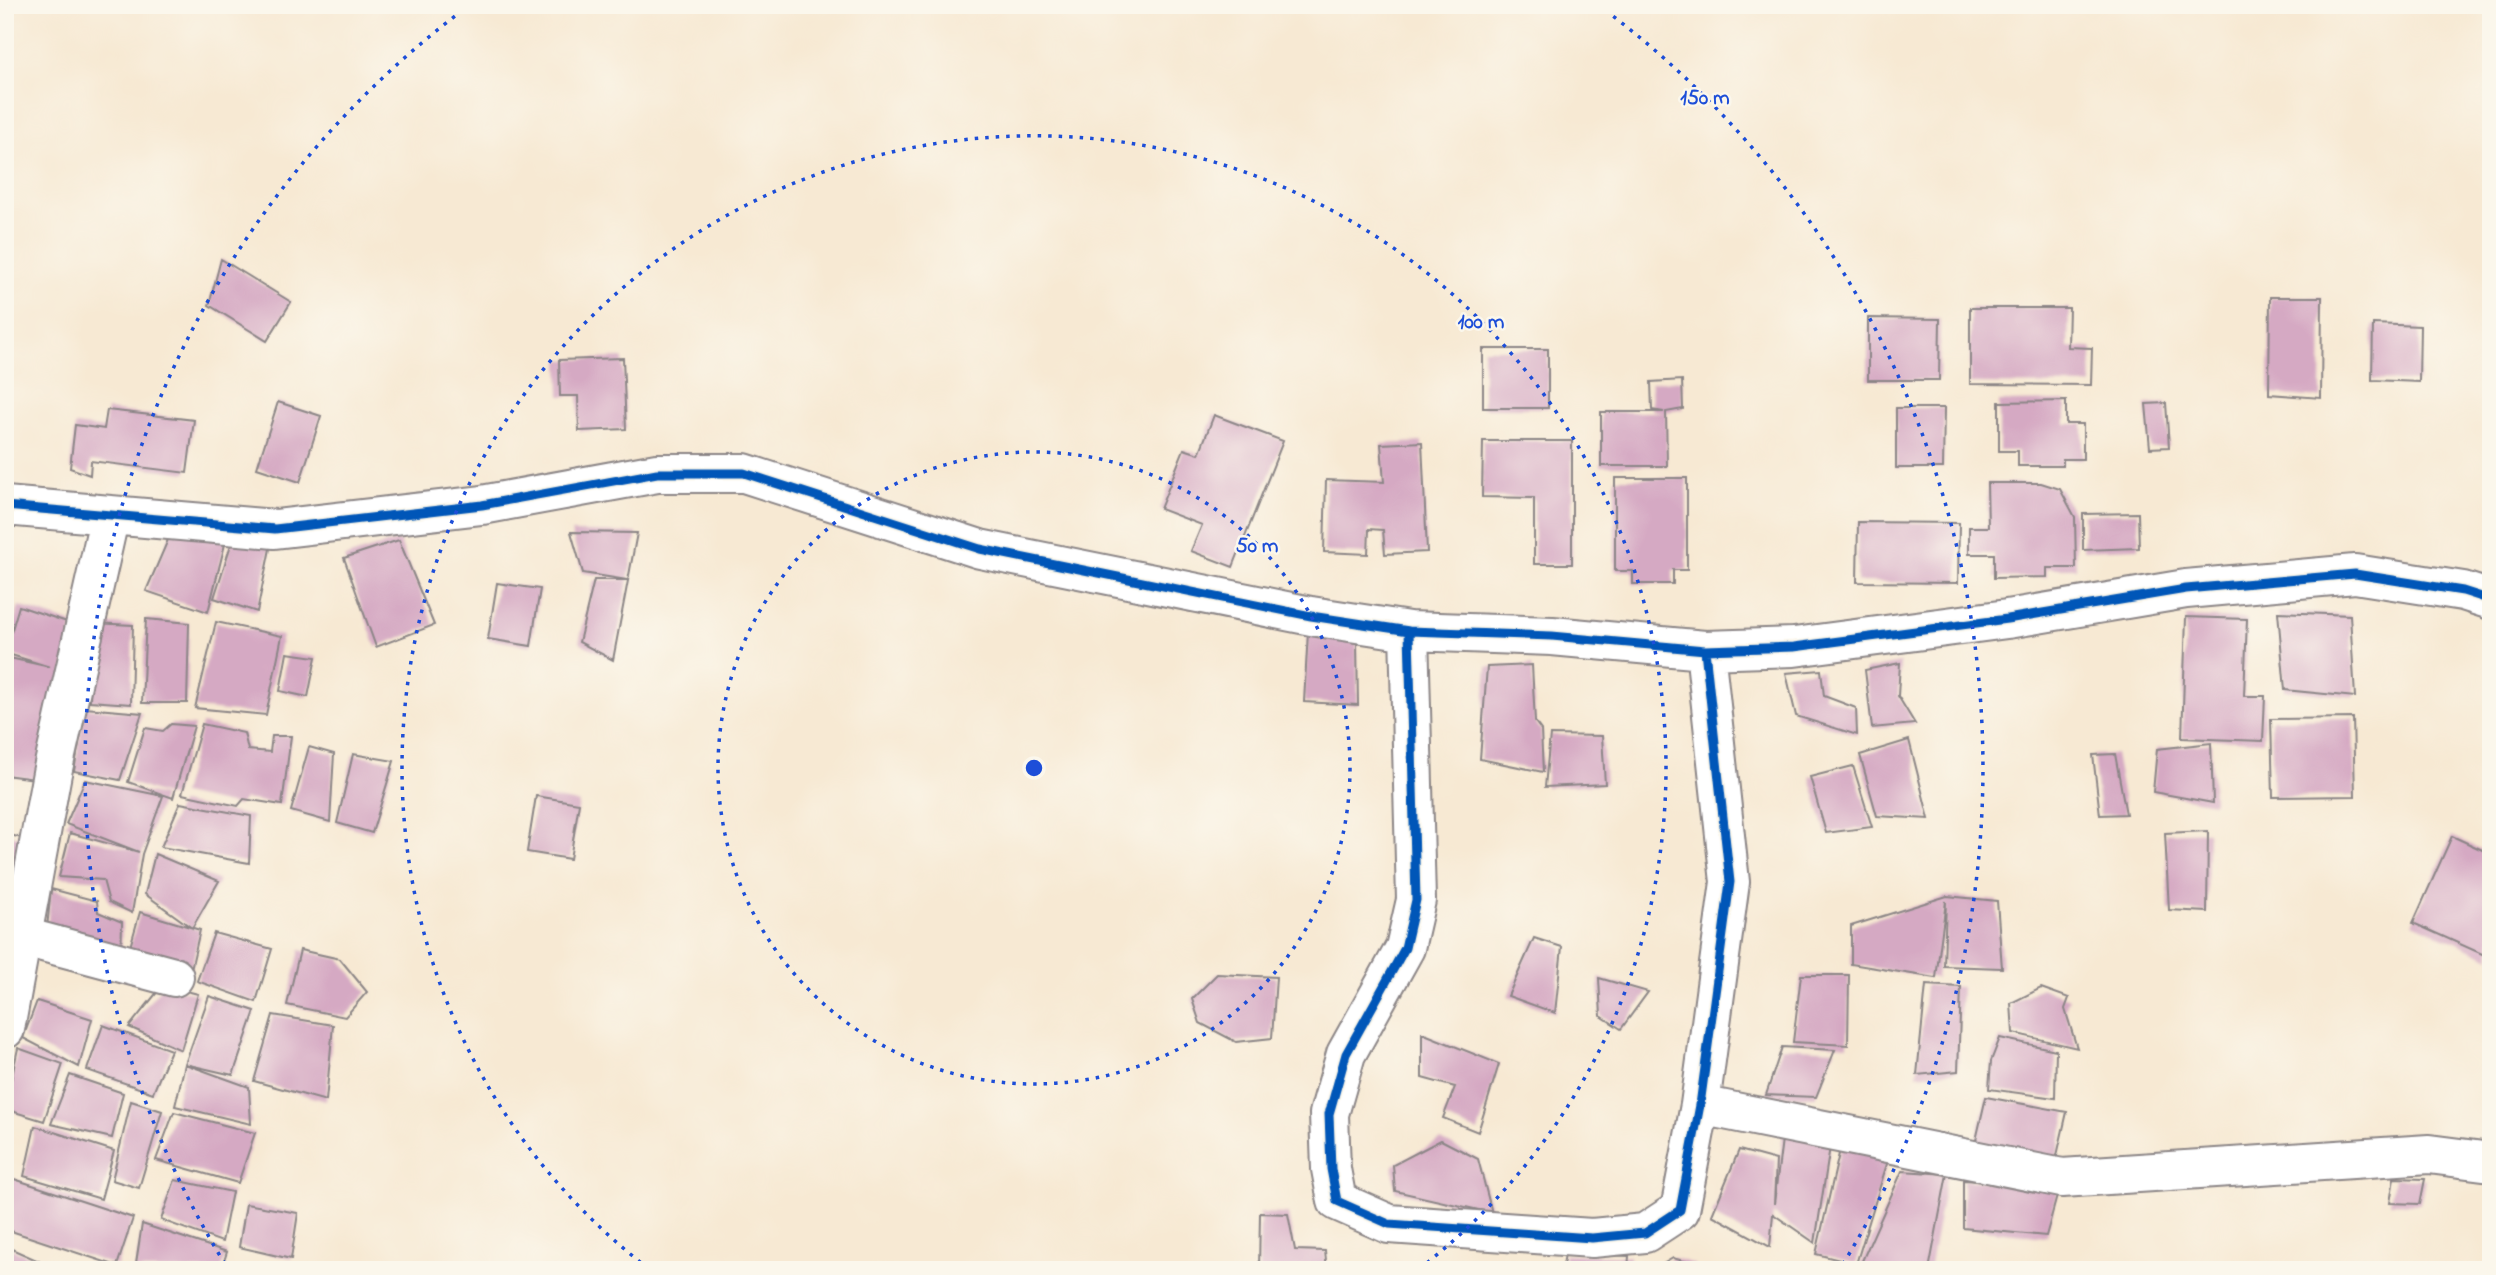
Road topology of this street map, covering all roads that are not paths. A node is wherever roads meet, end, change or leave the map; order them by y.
1 (5, 506) edge
2 (110, 515) junction
3 (2491, 600) edge
4 (1409, 631) junction
5 (1706, 650) junction
6 (24, 937) junction
7 (174, 977) dead end
8 (5, 1029) edge
9 (1700, 1105) junction
10 (2491, 1162) edge

1 - 2 street
2 - 4 street
2 - 6 street
3 - 5 street
4 - 5 street
4 - 9 street
5 - 9 street
6 - 7 street
6 - 8 street
9 - 10 street

